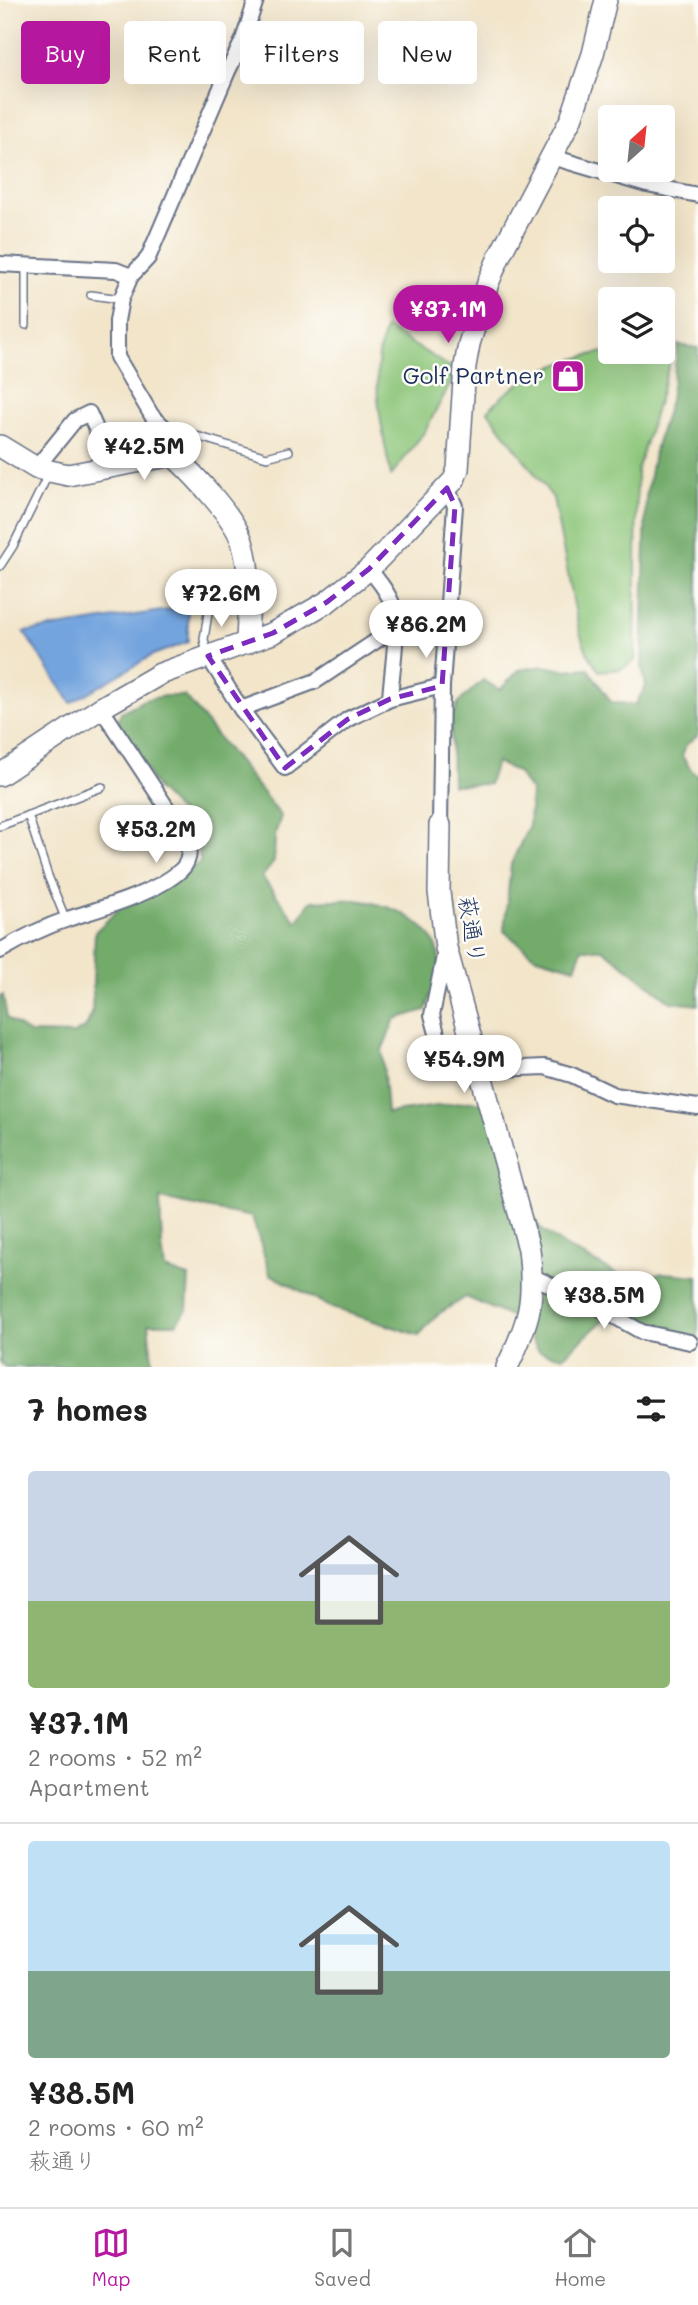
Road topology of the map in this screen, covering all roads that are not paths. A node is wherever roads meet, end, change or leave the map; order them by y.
1 (256, 0) edge
2 (606, 0) edge
3 (552, 157) junction
4 (649, 182) edge
5 (648, 185) junction
6 (698, 195) edge
7 (0, 264) edge
8 (26, 264) junction
9 (131, 276) junction
10 (91, 295) dead end
11 (121, 299) junction
12 (26, 325) dead end
13 (163, 426) junction
14 (0, 446) edge
15 (289, 451) dead end
16 (173, 455) junction
17 (113, 467) junction
18 (43, 470) junction
19 (447, 488) junction
20 (0, 566) edge
21 (369, 569) junction
22 (248, 598) junction
23 (395, 625) junction
24 (247, 643) junction
25 (208, 656) junction
26 (442, 686) junction
27 (390, 699) junction
28 (101, 708) junction
29 (241, 709) junction
30 (0, 775) edge
31 (102, 787) dead end
32 (28, 815) junction
33 (440, 825) joint
34 (0, 826) edge
35 (66, 920) junction
36 (446, 948) junction
37 (0, 951) edge
38 (478, 1067) junction
39 (698, 1107) edge
40 (533, 1277) junction
41 (690, 1342) dead end
42 (507, 1367) edge

1 - 9 street
2 - 3 street
3 - 5 street
3 - 19 street
4 - 5 lane
5 - 6 street
7 - 8 street
8 - 9 street
8 - 12 lane
9 - 11 street
10 - 11 lane
11 - 13 street
13 - 15 lane
13 - 16 street
14 - 18 street
16 - 17 street
16 - 22 street
17 - 18 street
17 - 18 street
18 - 20 lane
19 - 21 street
19 - 26 street, 萩通り
21 - 23 street
21 - 24 street
22 - 24 street
22 - 25 lane
23 - 27 street
23 - 29 street
24 - 25 street
25 - 28 street
25 - 29 street
26 - 27 street
26 - 33 street, 萩通り
27 - 29 street
28 - 30 street
28 - 35 street
31 - 32 lane
32 - 34 lane
32 - 35 lane
33 - 36 street, 萩通り
35 - 37 street
36 - 38 street, 萩通り
36 - 38 street
38 - 39 street
38 - 40 street, 萩通り
40 - 41 street
40 - 42 street, 萩通り

